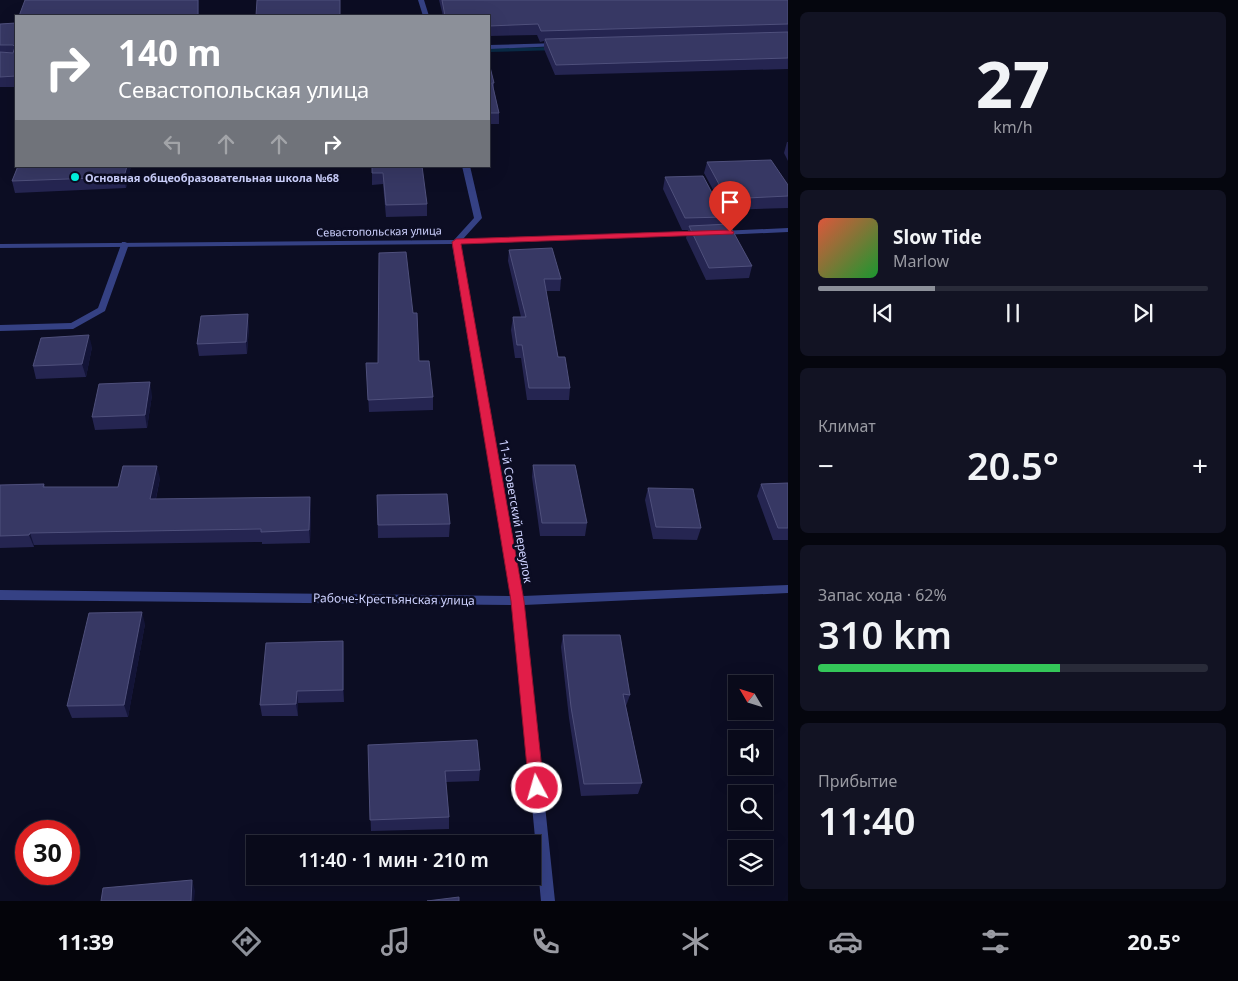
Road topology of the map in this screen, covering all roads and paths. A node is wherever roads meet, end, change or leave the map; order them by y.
1 (421, 0) edge
2 (426, 15) edge
3 (568, 45) edge
4 (490, 47) edge
5 (466, 167) edge
6 (788, 230) edge
7 (456, 242) junction
8 (125, 244) junction
9 (0, 246) edge
10 (0, 328) edge
11 (788, 589) edge
12 (0, 596) edge
13 (518, 601) junction
14 (548, 901) edge

1 - 2 street
3 - 4 street
5 - 7 street
6 - 7 street, Севастопольская улица
7 - 8 street, Севастопольская улица
7 - 13 street, 11-й Советский переулок
8 - 9 street, Севастопольская улица
8 - 10 street
11 - 13 street, Рабоче-Крестьянская улица
12 - 13 street, Рабоче-Крестьянская улица
13 - 14 street, 11-й Советский переулок

